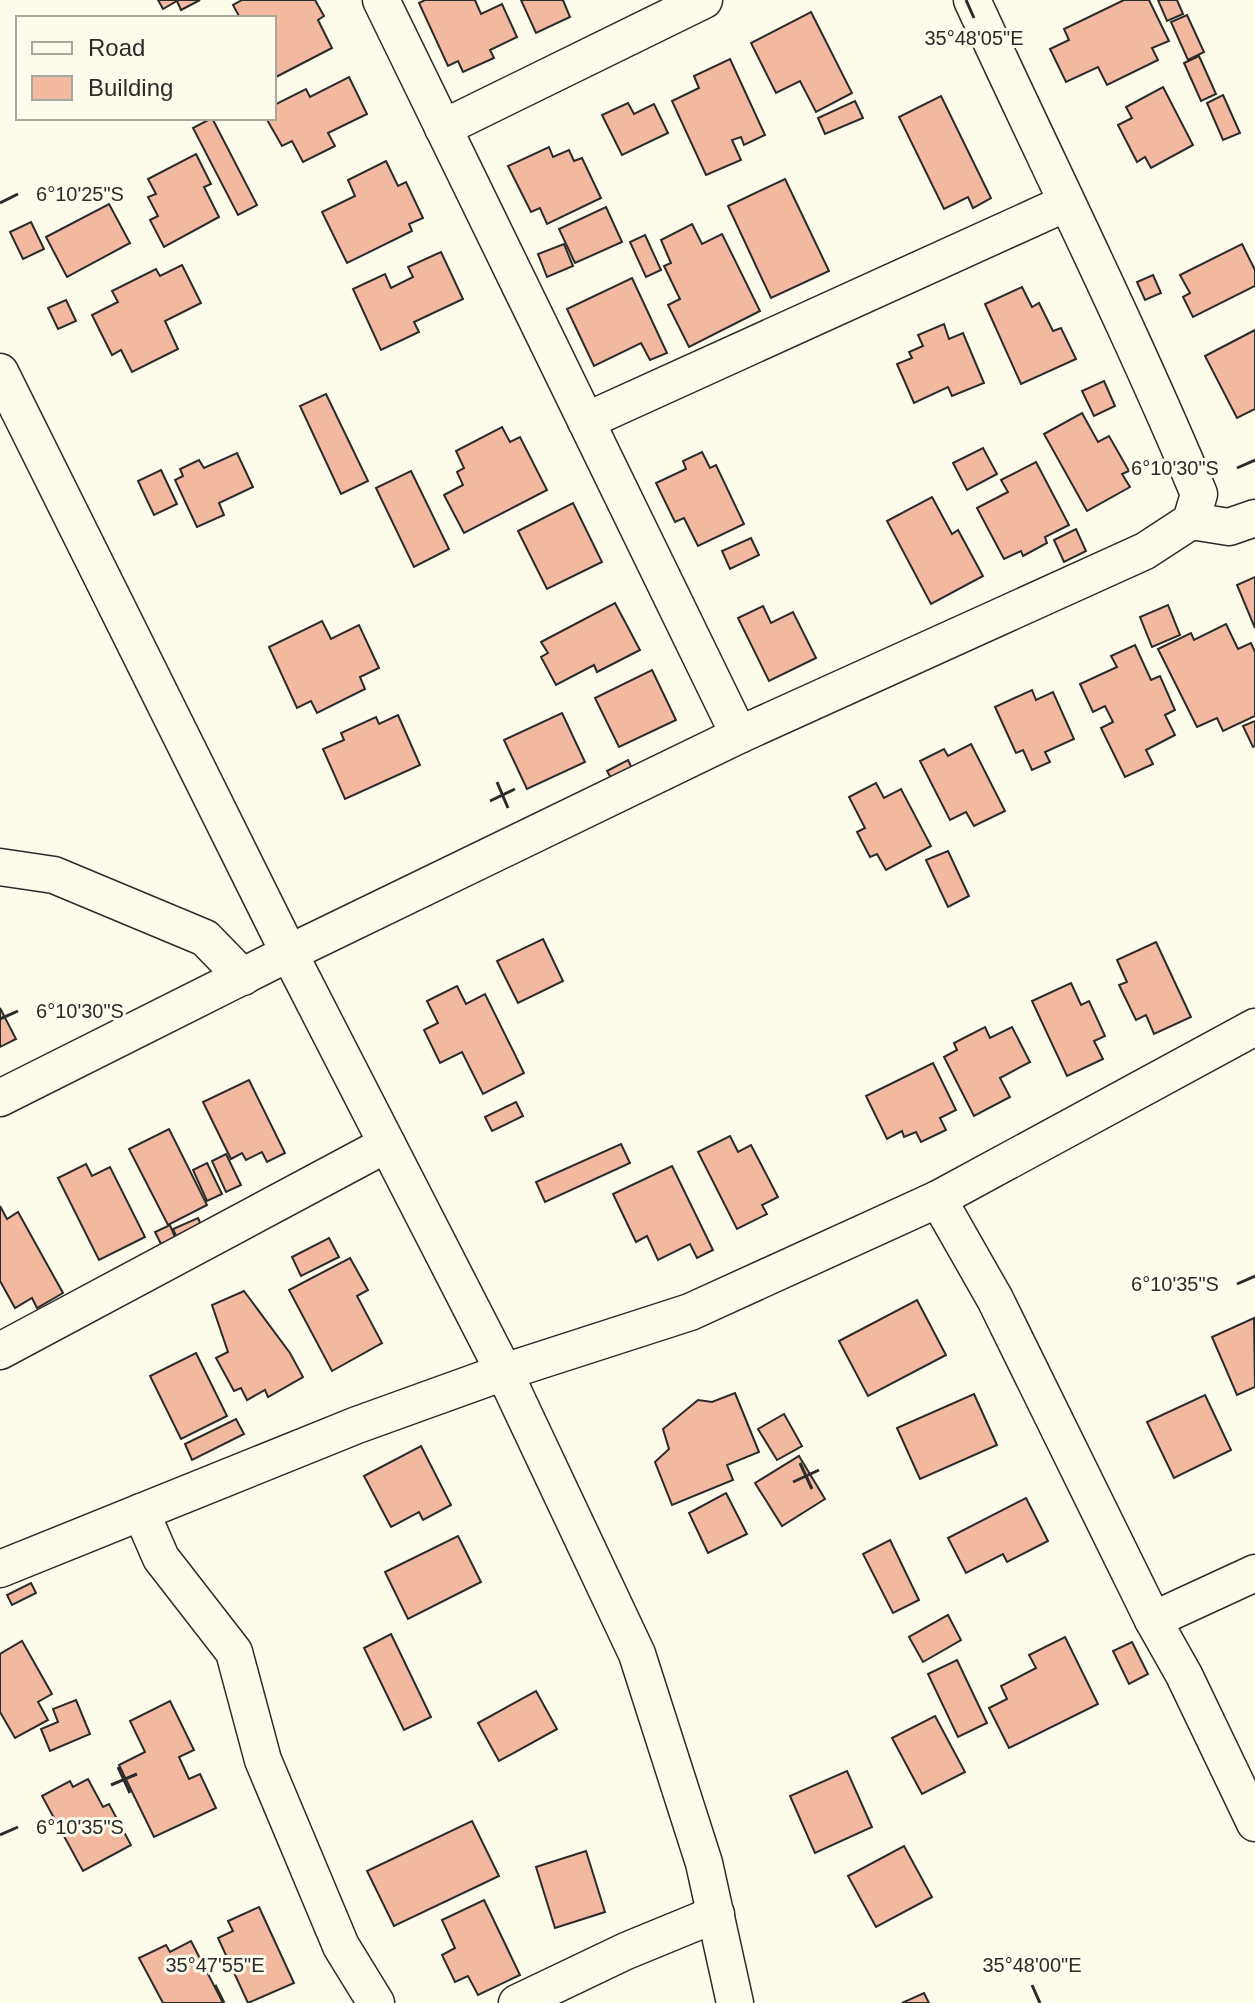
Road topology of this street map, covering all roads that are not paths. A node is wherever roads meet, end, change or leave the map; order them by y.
1 (381, 0) edge
2 (704, 0) edge
3 (972, 0) edge
4 (443, 128) junction
5 (1066, 203) junction
6 (0, 372) edge
7 (586, 421) junction
8 (1255, 518) edge
9 (1191, 521) junction
10 (739, 735) junction
11 (0, 867) edge
12 (289, 953) junction
13 (243, 977) junction
14 (1255, 1027) edge
15 (0, 1098) edge
16 (387, 1144) junction
17 (938, 1199) junction
18 (0, 1351) edge
19 (504, 1372) junction
20 (141, 1512) junction
21 (0, 1569) edge
22 (1255, 1573) edge
23 (1153, 1620) junction
24 (1255, 1823) edge
25 (716, 1914) junction
26 (376, 2003) edge
27 (517, 2003) edge
28 (735, 2003) edge

1 - 4 street
2 - 4 street
3 - 5 street
4 - 7 street
5 - 7 street
5 - 9 street
6 - 12 street
7 - 10 street
8 - 9 street
9 - 10 street
10 - 12 street
11 - 13 street
12 - 13 street
12 - 16 street
13 - 15 street
14 - 17 street
16 - 18 street
16 - 19 street
17 - 19 street
17 - 23 street
19 - 20 street
19 - 25 street
20 - 21 street
20 - 26 street
22 - 23 street
23 - 24 street
25 - 27 street
25 - 28 street

